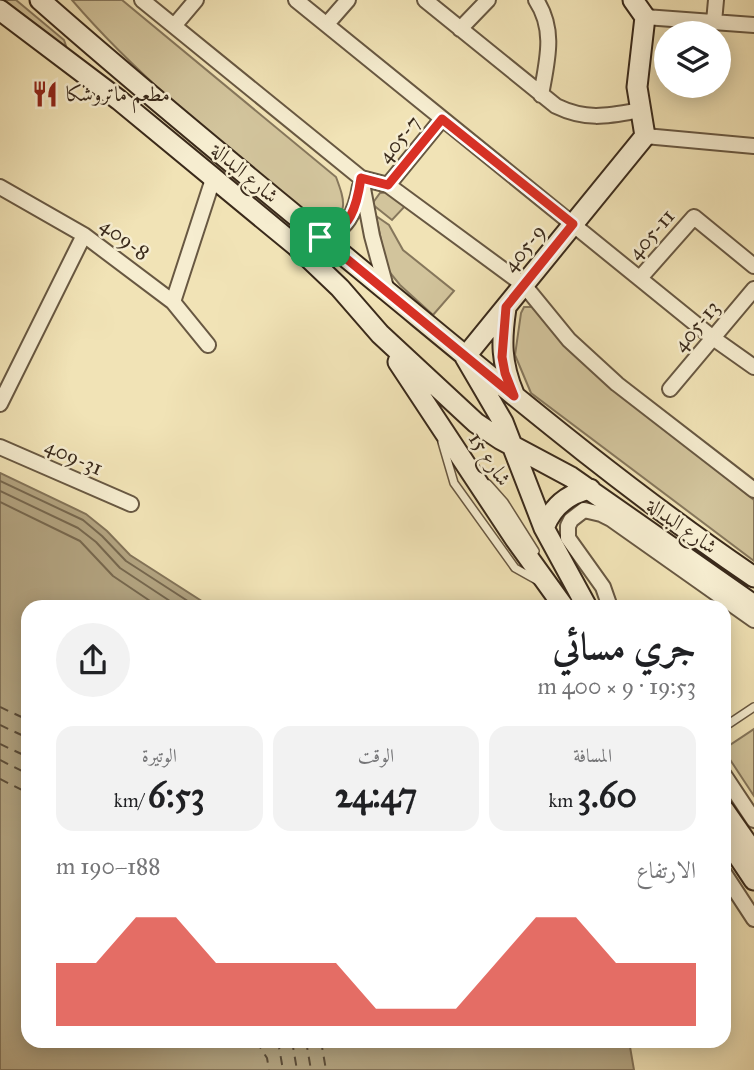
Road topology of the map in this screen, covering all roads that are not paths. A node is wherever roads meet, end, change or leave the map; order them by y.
1 (40, 0) edge
2 (142, 0) edge
3 (196, 0) edge
4 (296, 0) edge
5 (348, 0) edge
6 (425, 0) edge
7 (488, 0) edge
8 (536, 0) edge
9 (633, 0) edge
10 (716, 0) edge
11 (0, 10) edge
12 (645, 17) junction
13 (700, 21) edge
14 (714, 21) edge
15 (731, 23) edge
16 (327, 24) junction
17 (754, 25) edge
18 (174, 26) junction
19 (460, 29) junction
20 (541, 95) junction
21 (640, 110) junction
22 (442, 119) junction
23 (645, 136) junction
24 (754, 146) edge
25 (214, 177) junction
26 (361, 178) junction
27 (388, 185) junction
28 (0, 187) edge
29 (573, 224) junction
30 (84, 235) junction
31 (320, 237) junction
32 (754, 267) edge
33 (640, 278) junction
34 (523, 285) junction
35 (754, 289) edge
36 (387, 291) junction
37 (173, 302) junction
38 (506, 307) junction
39 (380, 334) junction
40 (713, 338) junction
41 (208, 345) dead end
42 (465, 357) junction
43 (754, 367) edge
44 (670, 389) dead end
45 (514, 396) junction
46 (0, 404) edge
47 (441, 426) junction
48 (513, 445) junction
49 (0, 447) edge
50 (590, 489) junction
51 (754, 490) edge
52 (131, 504) dead end
53 (544, 528) junction
54 (754, 577) edge
55 (548, 584) junction
56 (559, 600) edge
57 (583, 600) edge
58 (608, 600) edge
59 (726, 600) edge
60 (731, 604) edge
61 (754, 604) edge
62 (754, 620) edge
63 (754, 707) edge
64 (731, 722) edge
65 (731, 786) edge
66 (731, 820) edge
67 (754, 820) edge
68 (731, 846) edge
69 (754, 853) edge
70 (754, 880) edge
71 (731, 884) edge
72 (754, 919) edge

1 - 31 main road, شارع البدالة
2 - 18 street
3 - 18 street
4 - 16 street
5 - 16 street
6 - 19 street
7 - 19 street
8 - 20 street
9 - 12 main road
10 - 14 street
11 - 25 main road, شارع البدالة
12 - 13 street
12 - 21 main road
15 - 17 street
16 - 22 street
18 - 26 street
19 - 20 street
20 - 21 street
21 - 23 main road
22 - 27 street, 405-7
22 - 29 street
23 - 24 street
23 - 29 main road, 405-9
25 - 37 street
25 - 39 main road, شارع البدالة
26 - 27 street
26 - 31 street
26 - 36 street
27 - 34 street
28 - 30 street, 409-8
29 - 33 street
29 - 34 main road, 405-9
30 - 37 street, 409-8
30 - 46 street
31 - 36 main road, شارع البدالة
32 - 33 street, 405-11
33 - 40 street
34 - 38 main road, 405-9
34 - 51 street
35 - 40 street, 405-13
36 - 42 main road, شارع البدالة
37 - 41 street, 409-8
38 - 42 main road, 405-9
38 - 45 main road
39 - 47 main road, شارع 15
39 - 48 main road, شارع البدالة
40 - 43 street
40 - 44 street, 405-13
42 - 45 main road, شارع البدالة
42 - 48 main road, شارع 15
45 - 54 main road, شارع البدالة
47 - 55 main road, شارع 15
47 - 55 lane
48 - 50 main road, شارع البدالة
48 - 53 main road, شارع 15
49 - 52 street, 409-31
50 - 53 main road
50 - 61 main road, شارع البدالة
53 - 57 main road, شارع 15
55 - 56 main road, شارع 15
58 - 59 street
60 - 62 street
63 - 64 lane
65 - 67 street
66 - 69 main road
68 - 70 main road
71 - 72 street

